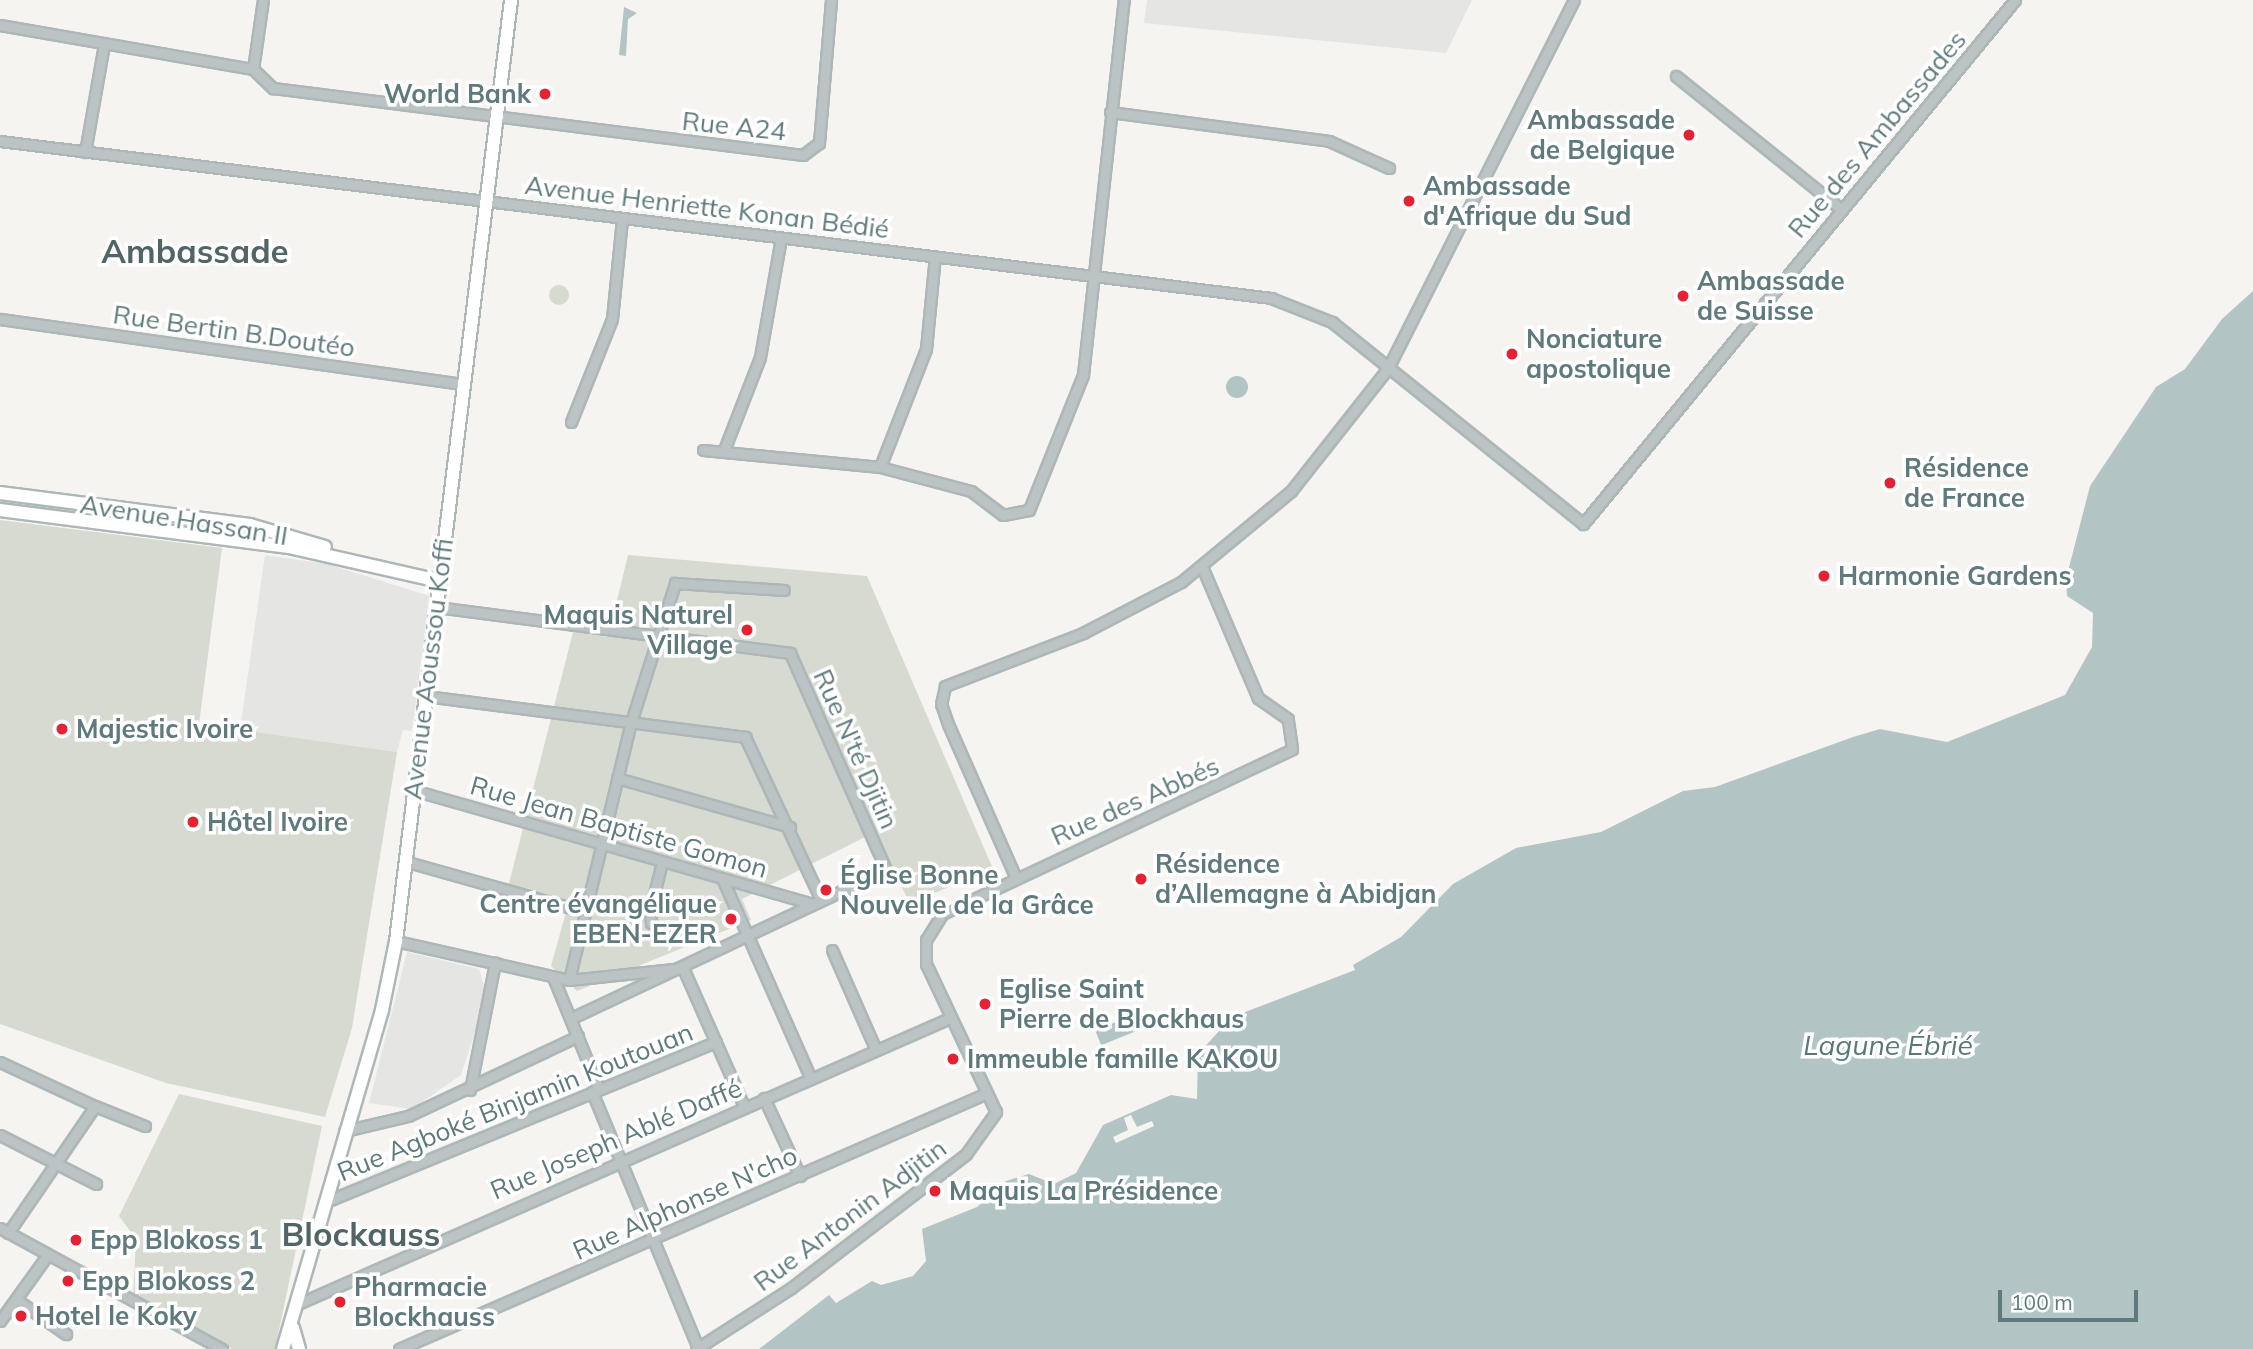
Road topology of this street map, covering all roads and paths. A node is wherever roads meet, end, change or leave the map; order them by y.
1 (263, 0) edge
2 (511, 0) edge
3 (831, 0) edge
4 (1124, 0) edge
5 (1574, 0) edge
6 (2012, 1) edge
7 (0, 24) edge
8 (104, 44) junction
9 (253, 69) junction
10 (1676, 76) dead end
11 (1110, 111) junction
12 (497, 116) junction
13 (0, 141) edge
14 (85, 152) junction
15 (1389, 168) dead end
16 (486, 200) junction
17 (1841, 209) junction
18 (622, 218) junction
19 (781, 238) junction
20 (935, 256) junction
21 (1093, 276) junction
22 (0, 319) edge
23 (1388, 368) junction
24 (461, 383) junction
25 (571, 422) dead end
26 (703, 450) dead end
27 (724, 450) junction
28 (880, 467) junction
29 (0, 492) edge
30 (0, 510) edge
31 (364, 562) junction
32 (1202, 567) junction
33 (439, 581) junction
34 (784, 590) dead end
35 (437, 607) junction
36 (659, 636) junction
37 (426, 696) junction
38 (632, 722) junction
39 (617, 778) junction
40 (413, 790) junction
41 (790, 827) junction
42 (600, 844) junction
43 (404, 861) junction
44 (662, 862) junction
45 (1015, 876) junction
46 (722, 878) junction
47 (817, 902) junction
48 (586, 912) junction
49 (667, 936) dead end
50 (749, 936) junction
51 (396, 941) junction
52 (832, 950) dead end
53 (495, 962) junction
54 (683, 968) junction
55 (553, 977) junction
56 (569, 980) junction
57 (571, 1018) junction
58 (950, 1018) junction
59 (578, 1036) junction
60 (716, 1042) junction
61 (876, 1050) junction
62 (0, 1062) edge
63 (810, 1077) junction
64 (470, 1090) junction
65 (595, 1091) junction
66 (987, 1093) junction
67 (764, 1098) junction
68 (94, 1106) junction
69 (744, 1106) junction
70 (145, 1126) dead end
71 (344, 1131) junction
72 (0, 1135) edge
73 (619, 1159) junction
74 (55, 1161) junction
75 (800, 1176) junction
76 (96, 1184) dead end
77 (330, 1200) junction
78 (4, 1231) edge
79 (652, 1241) junction
80 (46, 1257) junction
81 (17, 1300) junction
82 (300, 1303) junction
83 (0, 1321) edge
84 (293, 1328) junction
85 (66, 1334) dead end
86 (697, 1348) edge
87 (222, 1349) edge
88 (284, 1349) edge
89 (299, 1349) edge
90 (399, 1349) edge

1 - 9 street
2 - 12 street, Avenue Aoussou Koffi
3 - 12 street, Rue A24
4 - 11 street
5 - 23 street
6 - 17 street, Rue des Ambassades
7 - 8 street
8 - 9 street
8 - 14 street
9 - 12 street, Rue A24
10 - 17 street
11 - 15 street
11 - 21 street
12 - 16 street, Avenue Aoussou Koffi
13 - 14 street, Avenue Henriette Konan Bédié
14 - 16 street, Avenue Henriette Konan Bédié
16 - 18 street, Avenue Henriette Konan Bédié
16 - 24 street, Avenue Aoussou Koffi
17 - 23 street, Rue des Ambassades
18 - 19 street, Avenue Henriette Konan Bédié
18 - 25 street
19 - 20 street, Avenue Henriette Konan Bédié
19 - 27 street
20 - 21 street, Avenue Henriette Konan Bédié
20 - 28 street
21 - 23 street, Avenue Henriette Konan Bédié
21 - 28 street
22 - 24 street, Rue Bertin B.Doutéo
23 - 32 street
24 - 33 street, Avenue Aoussou Koffi
26 - 27 street
27 - 28 street
29 - 31 street, Avenue Hassan II
30 - 31 street, Avenue Hassan II
31 - 33 street, Avenue Hassan II
32 - 45 street
32 - 45 street, Rue des Abbés
33 - 35 street, Avenue Aoussou Koffi
34 - 36 street
35 - 36 street, Rue N'té Djitin
35 - 37 street, Avenue Aoussou Koffi
36 - 38 street
36 - 47 street, Rue N'té Djitin
37 - 38 street
37 - 40 street, Avenue Aoussou Koffi
38 - 39 street
38 - 41 street
39 - 41 street
39 - 42 street
40 - 42 street, Rue Jean Baptiste Gomon
40 - 43 street, Avenue Aoussou Koffi
41 - 47 street
42 - 44 street, Rue Jean Baptiste Gomon
42 - 48 street
43 - 48 street
43 - 51 street, Avenue Aoussou Koffi
44 - 46 street, Rue Jean Baptiste Gomon
44 - 49 street
45 - 58 street, Rue des Abbés
46 - 47 street, Rue Jean Baptiste Gomon
46 - 50 street
47 - 50 street, Rue N'té Djitin
48 - 56 street
50 - 54 street, Rue N'té Djitin
50 - 63 street
51 - 53 street
51 - 71 street, Avenue Aoussou Koffi
52 - 61 street
53 - 55 street
53 - 64 street
54 - 56 street
54 - 57 street, Rue N'té Djitin
54 - 60 street
55 - 56 street
55 - 57 street
57 - 59 street
58 - 61 street, Rue Joseph Ablé Daffé
58 - 66 street, Rue des Abbés
59 - 64 street
59 - 65 street
60 - 65 street, Rue Agboké Binjamin Koutouan
60 - 69 street
61 - 63 street, Rue Joseph Ablé Daffé
62 - 68 street
63 - 67 street, Rue Joseph Ablé Daffé
64 - 71 street
65 - 73 street
65 - 77 street, Rue Agboké Binjamin Koutouan
66 - 75 street, Rue Alphonse N'cho
66 - 86 street, Rue Antonin Adjitin
67 - 69 street, Rue Joseph Ablé Daffé
67 - 75 street
68 - 70 street
68 - 74 street
69 - 73 street, Rue Joseph Ablé Daffé
71 - 77 street, Avenue Aoussou Koffi
72 - 74 street
73 - 79 street
73 - 82 street, Rue Joseph Ablé Daffé
74 - 76 street
74 - 78 street
75 - 79 street, Rue Alphonse N'cho
77 - 82 street, Avenue Aoussou Koffi
78 - 80 street
79 - 86 street
79 - 90 street, Rue Alphonse N'cho
80 - 81 street
80 - 87 street
81 - 83 street
81 - 85 street
82 - 84 street, Avenue Aoussou Koffi
84 - 88 street, Avenue Aoussou Koffi
84 - 89 street

